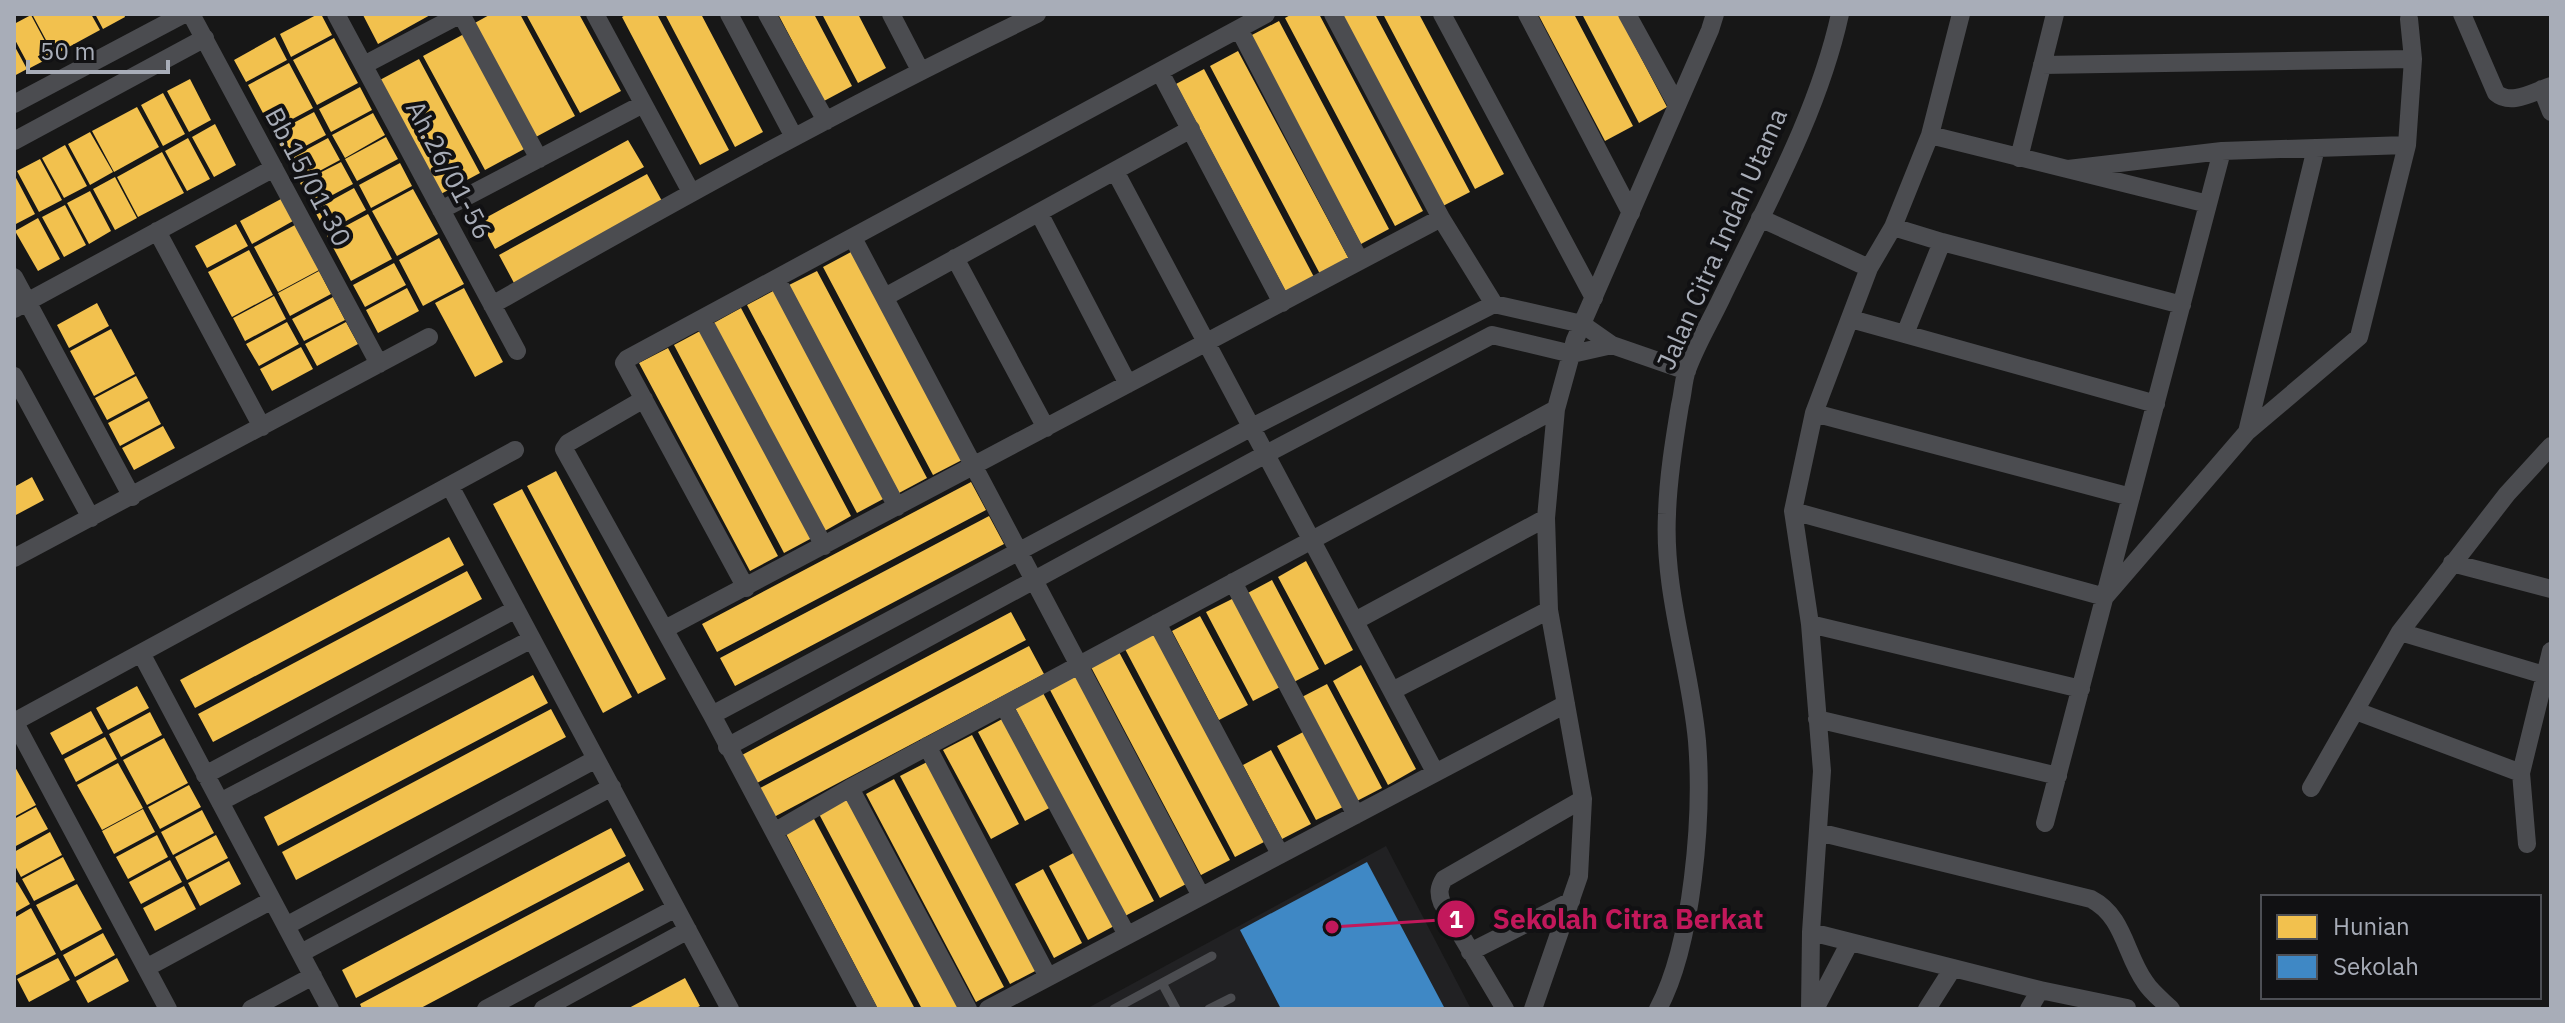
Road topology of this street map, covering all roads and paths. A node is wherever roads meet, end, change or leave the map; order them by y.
1 (184, 14) edge
2 (191, 14) edge
3 (336, 14) edge
4 (461, 14) edge
5 (595, 14) edge
6 (729, 14) edge
7 (767, 14) edge
8 (891, 14) edge
9 (1037, 14) edge
10 (1266, 14) edge
11 (1333, 14) edge
12 (1442, 14) edge
13 (1527, 14) edge
14 (1627, 14) edge
15 (1715, 14) edge
16 (1840, 14) edge
17 (1961, 14) edge
18 (2055, 14) edge
19 (2469, 16) edge
20 (2409, 19) dead end
21 (1239, 29) junction
22 (205, 38) junction
23 (2413, 59) junction
24 (364, 65) junction
25 (2042, 65) junction
26 (920, 70) junction
27 (1160, 72) junction
28 (2546, 88) edge
29 (14, 104) edge
30 (643, 104) junction
31 (1677, 105) junction
32 (2551, 112) edge
33 (826, 121) junction
34 (1191, 129) junction
35 (1930, 135) junction
36 (794, 137) junction
37 (14, 141) edge
38 (2407, 145) junction
39 (2316, 148) junction
40 (2222, 151) junction
41 (2019, 158) junction
42 (539, 159) junction
43 (274, 168) junction
44 (2068, 169) junction
45 (1115, 171) junction
46 (691, 192) junction
47 (2208, 204) junction
48 (441, 210) junction
49 (1039, 213) junction
50 (1631, 213) junction
51 (1441, 218) junction
52 (1760, 218) junction
53 (1893, 227) junction
54 (157, 231) junction
55 (853, 238) junction
56 (1942, 242) junction
57 (955, 258) junction
58 (1360, 261) junction
59 (1869, 268) junction
60 (14, 277) edge
61 (777, 280) junction
62 (885, 297) junction
63 (1594, 298) junction
64 (1282, 303) junction
65 (1494, 304) junction
66 (21, 305) edge
67 (492, 305) junction
68 (2182, 305) junction
69 (1851, 319) junction
70 (703, 320) junction
71 (1582, 324) junction
72 (1905, 334) junction
73 (429, 337) dead end
74 (1207, 343) junction
75 (1612, 345) junction
76 (517, 351) dead end
77 (1572, 354) junction
78 (379, 364) junction
79 (1687, 371) junction
80 (14, 376) edge
81 (1128, 384) junction
82 (644, 399) junction
83 (2156, 404) junction
84 (1556, 409) junction
85 (1814, 413) junction
86 (262, 427) junction
87 (1252, 427) junction
88 (1046, 428) junction
89 (2247, 432) junction
90 (2551, 446) edge
91 (515, 450) dead end
92 (1266, 454) junction
93 (974, 466) junction
94 (450, 486) junction
95 (132, 497) junction
96 (2131, 497) junction
97 (897, 507) junction
98 (1793, 511) junction
99 (91, 518) junction
100 (1546, 518) junction
101 (1312, 540) junction
102 (824, 546) junction
103 (1019, 551) junction
104 (14, 558) edge
105 (2452, 563) junction
106 (1034, 580) junction
107 (1233, 582) junction
108 (746, 588) junction
109 (2551, 589) edge
110 (2105, 597) junction
111 (516, 609) junction
112 (1549, 610) junction
113 (1355, 621) junction
114 (1157, 623) junction
115 (1810, 624) junction
116 (665, 629) junction
117 (2400, 632) junction
118 (532, 639) junction
119 (2551, 651) edge
120 (141, 653) junction
121 (1079, 665) junction
122 (2544, 675) junction
123 (2081, 689) junction
124 (1392, 691) junction
125 (1566, 704) junction
126 (1004, 706) junction
127 (2356, 711) junction
128 (712, 715) junction
129 (1817, 719) junction
130 (14, 722) edge
131 (927, 746) junction
132 (727, 747) junction
133 (596, 759) junction
134 (1435, 772) junction
135 (2521, 773) junction
136 (205, 775) junction
137 (2058, 776) junction
138 (612, 787) junction
139 (850, 788) junction
140 (2311, 788) dead end
141 (1583, 799) junction
142 (220, 802) junction
143 (1356, 815) junction
144 (2045, 823) dead end
145 (774, 832) junction
146 (1818, 832) junction
147 (2527, 844) dead end
148 (1280, 854) junction
149 (1201, 896) junction
150 (272, 900) junction
151 (1571, 901) junction
152 (676, 908) junction
153 (286, 926) junction
154 (688, 930) junction
155 (1811, 932) junction
156 (1127, 935) junction
157 (1850, 942) junction
158 (1470, 952) junction
159 (301, 953) junction
160 (1212, 956) dead end
161 (146, 968) junction
162 (1953, 968) junction
163 (313, 976) junction
164 (1048, 977) junction
165 (1162, 983) junction
166 (2145, 983) junction
167 (2040, 990) junction
168 (1231, 998) dead end
169 (160, 1006) edge
170 (251, 1009) edge
171 (330, 1009) edge
172 (486, 1009) edge
173 (543, 1009) edge
174 (730, 1009) edge
175 (868, 1009) edge
176 (968, 1009) edge
177 (988, 1009) edge
178 (1114, 1009) edge
179 (1176, 1009) edge
180 (1209, 1009) edge
181 (1505, 1009) edge
182 (1533, 1009) edge
183 (1658, 1009) edge
184 (1812, 1009) edge
185 (1927, 1009) edge
186 (2029, 1009) edge
187 (2127, 1009) edge
188 (2171, 1009) edge

1 - 29 street
2 - 22 street, Bb.15/01-30
3 - 24 street, Ah.26/01-56
4 - 24 street
4 - 42 street
5 - 30 street
6 - 36 street
7 - 33 street
8 - 26 street
9 - 26 street
10 - 21 street
11 - 51 street
12 - 63 street
13 - 50 street
14 - 31 street
15 - 31 street
16 - 52 street, Jalan Citra Indah Utama
17 - 35 street
18 - 25 street
19 - 28 street
20 - 23 street
21 - 27 street
21 - 58 street
22 - 37 street
22 - 43 street, Bb.15/01-30
23 - 25 street
23 - 38 street
24 - 48 street, Ah.26/01-56
25 - 41 street
26 - 33 street
27 - 34 street
27 - 55 street
28 - 32 street
30 - 42 street
30 - 46 street
31 - 50 street
33 - 36 street
34 - 45 street
34 - 64 street
35 - 41 street
35 - 53 street
36 - 46 street
38 - 39 street
38 - 89 street
39 - 40 street
39 - 89 street
40 - 44 street
40 - 47 street
41 - 44 street
42 - 48 street
43 - 54 street
43 - 78 street, Bb.15/01-30
44 - 47 street
45 - 49 street
45 - 74 street
46 - 67 street
47 - 68 street
48 - 67 street, Ah.26/01-56
49 - 57 street
49 - 81 street
50 - 63 street
51 - 58 street
51 - 65 street
52 - 59 street
52 - 79 street, Jalan Citra Indah Utama
53 - 56 street
53 - 59 street
54 - 66 street
54 - 86 street
55 - 61 street
55 - 62 street
56 - 68 street
56 - 72 street
57 - 62 street
57 - 88 street
58 - 64 street
59 - 69 street
60 - 66 street
61 - 70 street
61 - 97 street
62 - 93 street
63 - 71 street
64 - 74 street
65 - 71 street
65 - 87 street
66 - 95 street
67 - 76 street, Ah.26/01-56
68 - 83 street
69 - 72 street
69 - 85 street
70 - 82 street
70 - 102 street
71 - 75 street
71 - 77 street
72 - 83 street
73 - 78 street
74 - 81 street
74 - 87 street
75 - 77 street
75 - 79 street
77 - 84 street
77 - 92 street
78 - 86 street
79 - 183 street, Jalan Citra Indah Utama
80 - 99 street
81 - 88 street
82 - 108 street
82 - 116 street
83 - 96 street
84 - 100 street
84 - 101 street
85 - 96 street
85 - 98 street
86 - 95 street
87 - 92 street
87 - 103 street
88 - 93 street
89 - 110 street
90 - 105 street
91 - 94 street
92 - 101 street
92 - 106 street
93 - 97 street
93 - 103 street
94 - 111 street
94 - 120 street
95 - 99 street
96 - 110 street
97 - 102 street
98 - 110 street
98 - 115 street
99 - 104 street
100 - 112 street
100 - 113 street
101 - 107 street
101 - 113 street
102 - 108 street
103 - 106 street
103 - 128 street
105 - 109 street
105 - 117 street
106 - 121 street
106 - 132 street
107 - 114 street
107 - 143 street
108 - 116 street
110 - 123 street
111 - 118 street
111 - 136 street
112 - 124 street
112 - 125 street
113 - 124 street
114 - 121 street
114 - 148 street
115 - 123 street
115 - 129 street
116 - 128 street
117 - 122 street
117 - 127 street
118 - 133 street
118 - 142 street
119 - 122 street
120 - 130 street
120 - 136 street
121 - 126 street
121 - 149 street
122 - 135 street
123 - 137 street
124 - 134 street
125 - 134 street
125 - 141 street
126 - 131 street
126 - 156 street
127 - 135 street
127 - 140 street
128 - 132 street
129 - 137 street
129 - 146 street
130 - 161 street
131 - 139 street
131 - 164 street
132 - 145 street
133 - 138 street
133 - 153 street
134 - 143 street
135 - 147 street
136 - 142 street
137 - 144 street
138 - 152 street
138 - 159 street
139 - 145 street
139 - 176 street
141 - 151 street
141 - 158 street
142 - 150 street
143 - 148 street
145 - 175 street
146 - 155 street
146 - 166 street
148 - 149 street
149 - 156 street
150 - 153 street
150 - 161 street
151 - 158 street
151 - 182 street
152 - 154 street
152 - 172 street
153 - 159 street
154 - 173 street
154 - 174 street
155 - 157 street
155 - 184 street
156 - 164 street
157 - 162 street
157 - 184 street
158 - 181 street
159 - 163 street
160 - 165 lane
161 - 169 street
162 - 167 street
162 - 185 street
163 - 170 street
163 - 171 street
164 - 177 street
165 - 178 lane
165 - 179 lane
166 - 187 street
166 - 188 street
167 - 186 street
167 - 187 street
168 - 180 lane

